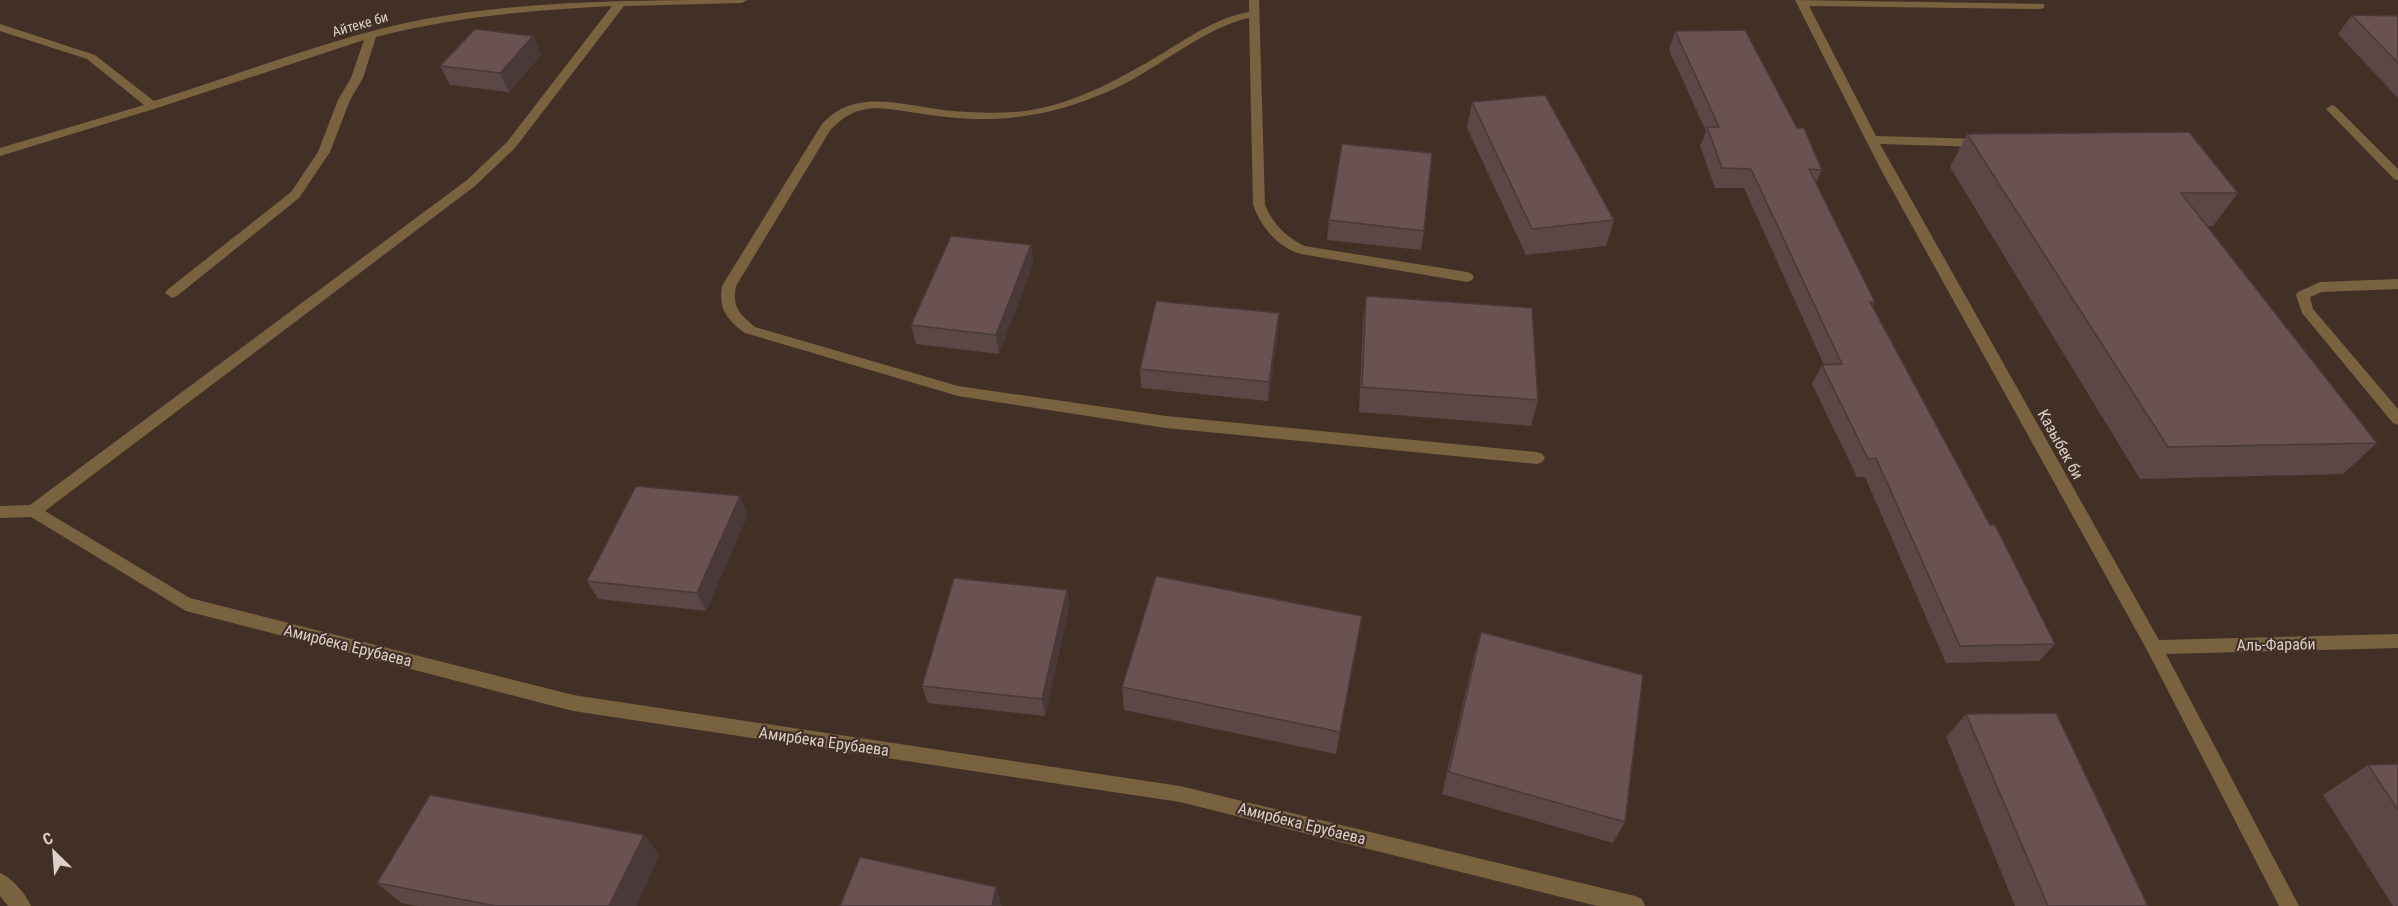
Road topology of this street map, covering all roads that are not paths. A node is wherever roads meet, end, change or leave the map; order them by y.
1 (742, 0) edge
2 (575, 2) edge
3 (621, 2) junction
4 (1801, 2) edge
5 (2040, 6) dead end
6 (1254, 7) edge
7 (0, 27) edge
8 (371, 36) junction
9 (153, 106) junction
10 (2332, 109) dead end
11 (1871, 140) junction
12 (1990, 144) edge
13 (0, 152) edge
14 (2398, 176) edge
15 (1467, 277) dead end
16 (2398, 284) edge
17 (172, 293) dead end
18 (2398, 419) edge
19 (1537, 458) dead end
20 (0, 512) edge
21 (35, 512) junction
22 (2398, 641) edge
23 (2154, 647) junction
24 (0, 882) edge
25 (21, 906) edge
26 (1635, 906) edge
27 (2289, 906) edge

1 - 3 street, Айтеке би
2 - 3 street, Айтеке би
2 - 8 street, Айтеке би
3 - 21 street
4 - 5 street
4 - 11 street, Казыбек би
6 - 15 street
6 - 19 street
7 - 9 street
8 - 9 street, Айтеке би
8 - 17 street
9 - 13 street, Айтеке би
10 - 14 street
11 - 12 street
11 - 23 street, Казыбек би
16 - 18 street
20 - 21 street
21 - 26 street, Амирбека Ерубаева
22 - 23 street, Аль-Фараби
23 - 27 street, Казыбек би
24 - 25 street

